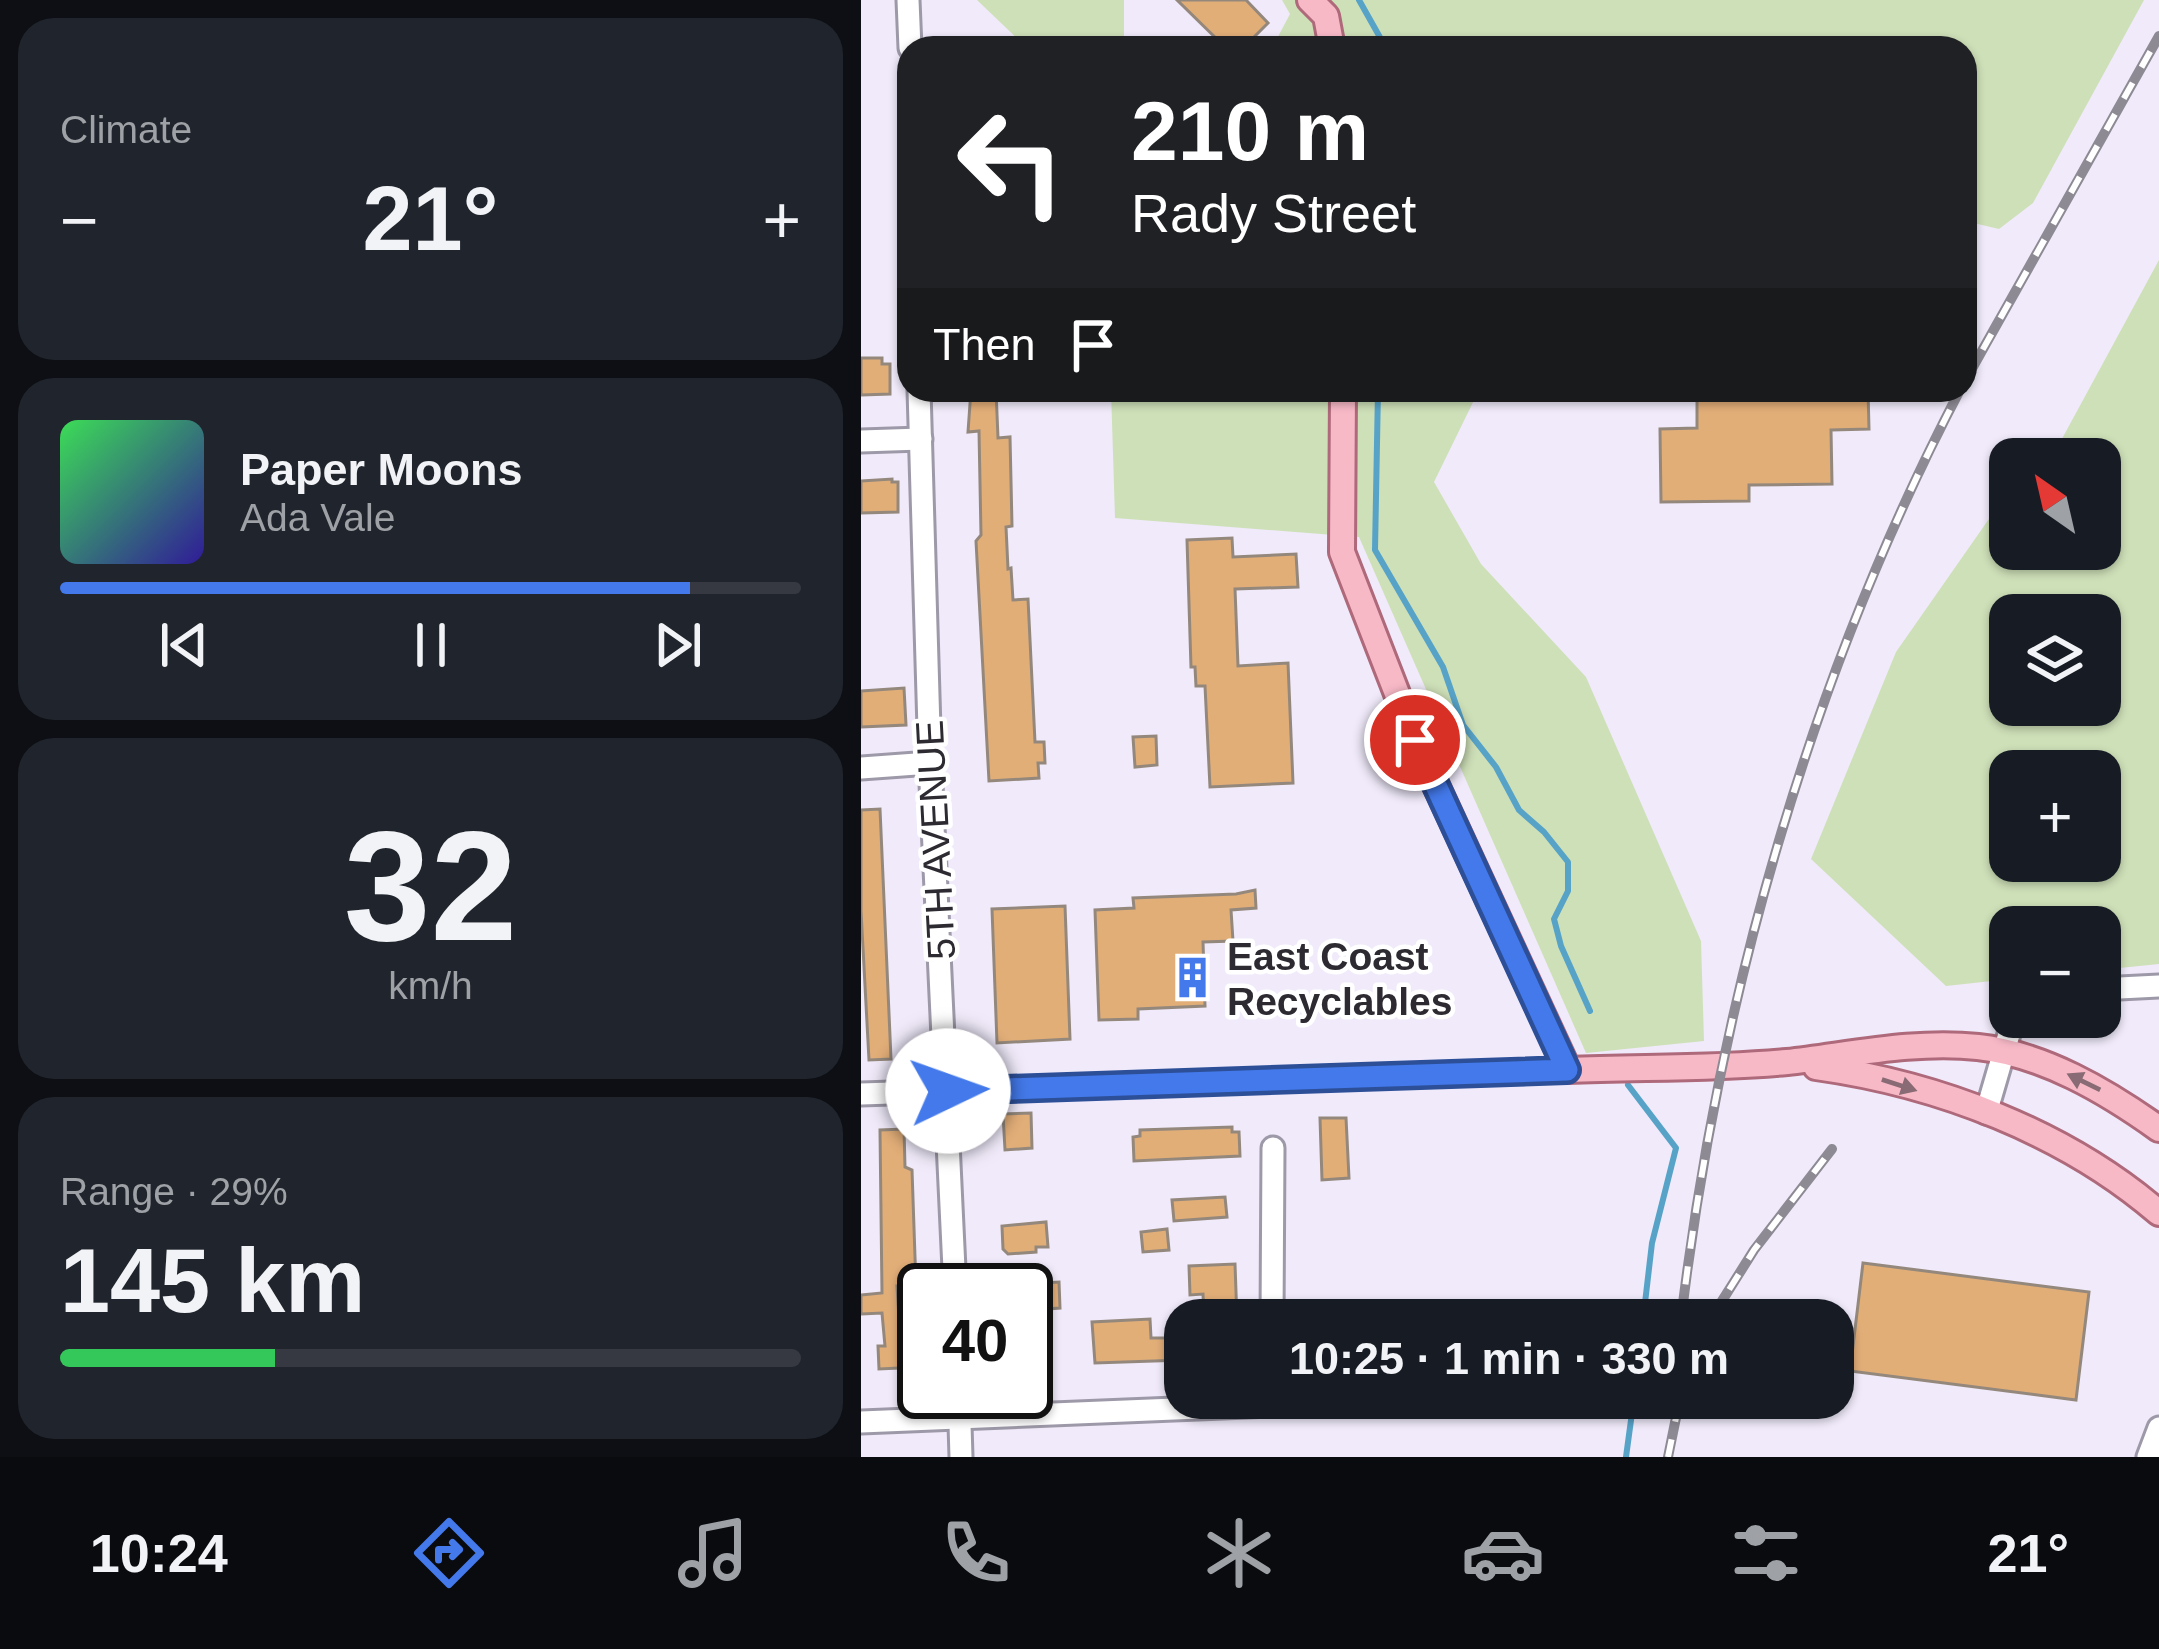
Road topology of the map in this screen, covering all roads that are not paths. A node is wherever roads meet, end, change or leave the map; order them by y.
1 (908, 0) edge
2 (1310, 0) edge
3 (910, 36) edge
4 (1330, 36) edge
5 (919, 402) edge
6 (1343, 402) edge
7 (921, 439) junction
8 (861, 441) edge
9 (930, 763) junction
10 (861, 768) edge
11 (2159, 986) edge
12 (2121, 988) edge
13 (2007, 1038) edge
14 (2002, 1051) junction
15 (1784, 1062) junction
16 (1567, 1070) junction
17 (948, 1091) junction
18 (861, 1094) edge
19 (1986, 1113) junction
20 (2159, 1129) edge
21 (1273, 1148) dead end
22 (2159, 1214) edge
23 (954, 1263) edge
24 (1272, 1299) edge
25 (1164, 1408) edge
26 (1053, 1413) edge
27 (934, 1419) edge
28 (959, 1419) edge
29 (861, 1422) edge
30 (2159, 1428) edge
31 (961, 1457) edge
32 (2148, 1457) edge

1 - 3 street
2 - 4 main road
5 - 7 street, 5TH AVENUE
6 - 16 main road
7 - 8 street
7 - 9 street, 5TH AVENUE
9 - 10 street
9 - 17 street, 5TH AVENUE
11 - 12 street
13 - 14 street
14 - 15 main road
14 - 19 street
20 -> 14 main road
15 - 16 main road
15 -> 19 main road
16 - 17 street
17 - 18 street
17 - 23 street, 5TH AVENUE
19 - 22 main road
21 - 24 street
25 - 26 street
27 - 29 street
28 - 31 street
30 - 32 street

